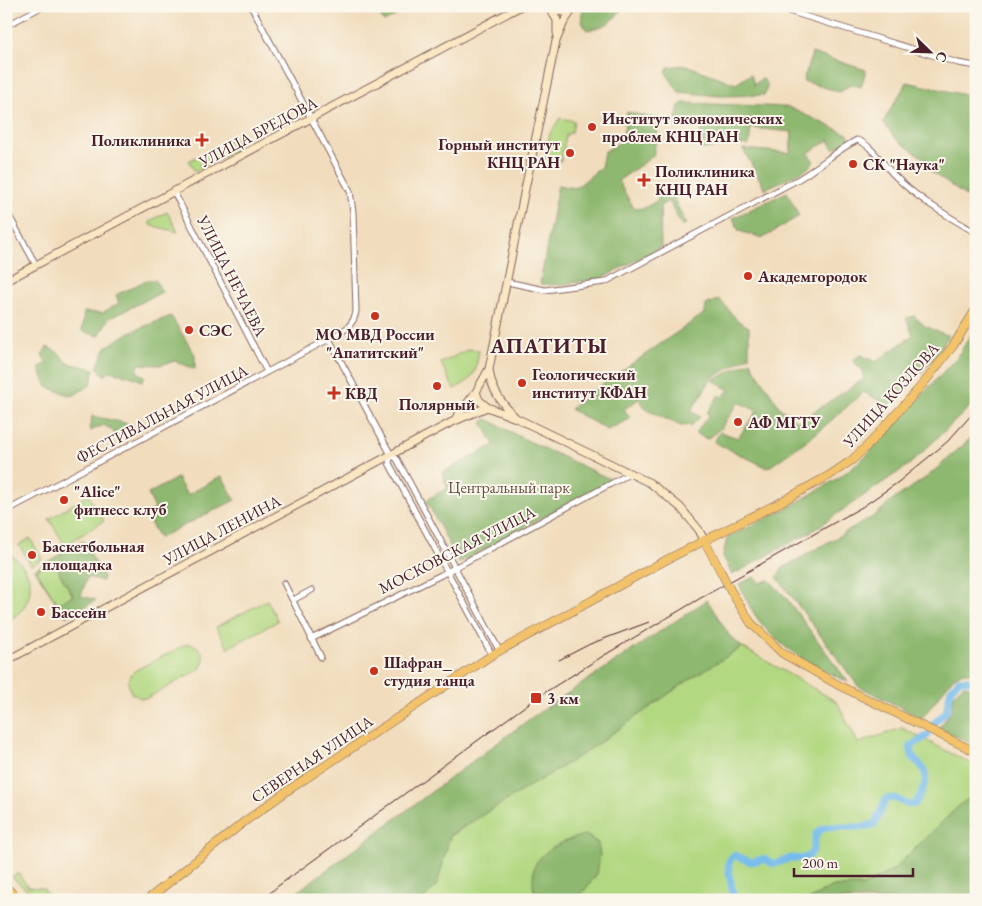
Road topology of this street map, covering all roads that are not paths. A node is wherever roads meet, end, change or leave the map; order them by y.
1 (43, 6) edge
2 (251, 6) edge
3 (522, 6) edge
4 (575, 6) edge
5 (772, 6) edge
6 (547, 7) edge
7 (6, 26) edge
8 (556, 41) junction
9 (976, 66) edge
10 (311, 119) junction
11 (174, 192) junction
12 (6, 210) edge
13 (976, 233) edge
14 (36, 265) junction
15 (6, 281) edge
16 (507, 282) junction
17 (976, 309) edge
18 (329, 339) junction
19 (489, 369) junction
20 (267, 372) junction
21 (477, 390) junction
22 (494, 391) junction
23 (488, 407) junction
24 (516, 418) junction
25 (450, 423) junction
26 (391, 455) junction
27 (632, 473) junction
28 (6, 511) edge
29 (704, 540) junction
30 (455, 568) junction
31 (447, 572) junction
32 (284, 583) dead end
33 (312, 590) dead end
34 (293, 600) junction
35 (312, 639) junction
36 (500, 650) junction
37 (492, 655) junction
38 (321, 657) dead end
39 (6, 661) edge
40 (976, 752) edge
41 (6, 887) edge
42 (19, 900) edge
43 (147, 900) edge

1 - 7 street
2 - 10 street
3 - 10 street, УЛИЦА БРЕДОВА
4 - 6 street
4 - 8 street
5 - 9 street
6 - 8 street
8 - 16 street
10 - 11 street, УЛИЦА БРЕДОВА
10 - 18 street, ФЕСТИВАЛЬНАЯ УЛИЦА
11 - 14 street, УЛИЦА БРЕДОВА
11 - 20 street, УЛИЦА НЕЧАЕВА
12 - 14 street
13 - 16 street
14 - 15 street, УЛИЦА БРЕДОВА
16 - 19 street
17 - 29 main road, УЛИЦА КОЗЛОВА
18 - 20 street, ФЕСТИВАЛЬНАЯ УЛИЦА
18 - 26 street
19 - 21 street, УЛИЦА ЛЕНИНА
19 - 22 street
20 - 28 street, ФЕСТИВАЛЬНАЯ УЛИЦА
21 - 22 street
21 - 23 street
21 - 25 street, УЛИЦА ЛЕНИНА
22 - 23 street
22 - 24 street
23 - 24 street
23 - 25 street, УЛИЦА ЛЕНИНА
24 - 27 street
25 - 26 street, УЛИЦА ЛЕНИНА
26 - 30 street
26 - 31 street
26 - 39 street, УЛИЦА ЛЕНИНА
27 - 29 street
27 - 30 street, МОСКОВСКАЯ УЛИЦА
29 - 36 main road
29 - 40 main road, bridge
30 - 31 street, МОСКОВСКАЯ УЛИЦА
30 - 36 street
31 - 35 street, МОСКОВСКАЯ УЛИЦА
31 - 37 street
32 - 34 street
33 - 34 street
34 - 35 street
35 - 38 street
36 - 37 main road, СЕВЕРНАЯ УЛИЦА
37 - 43 main road, СЕВЕРНАЯ УЛИЦА
41 - 42 main road

